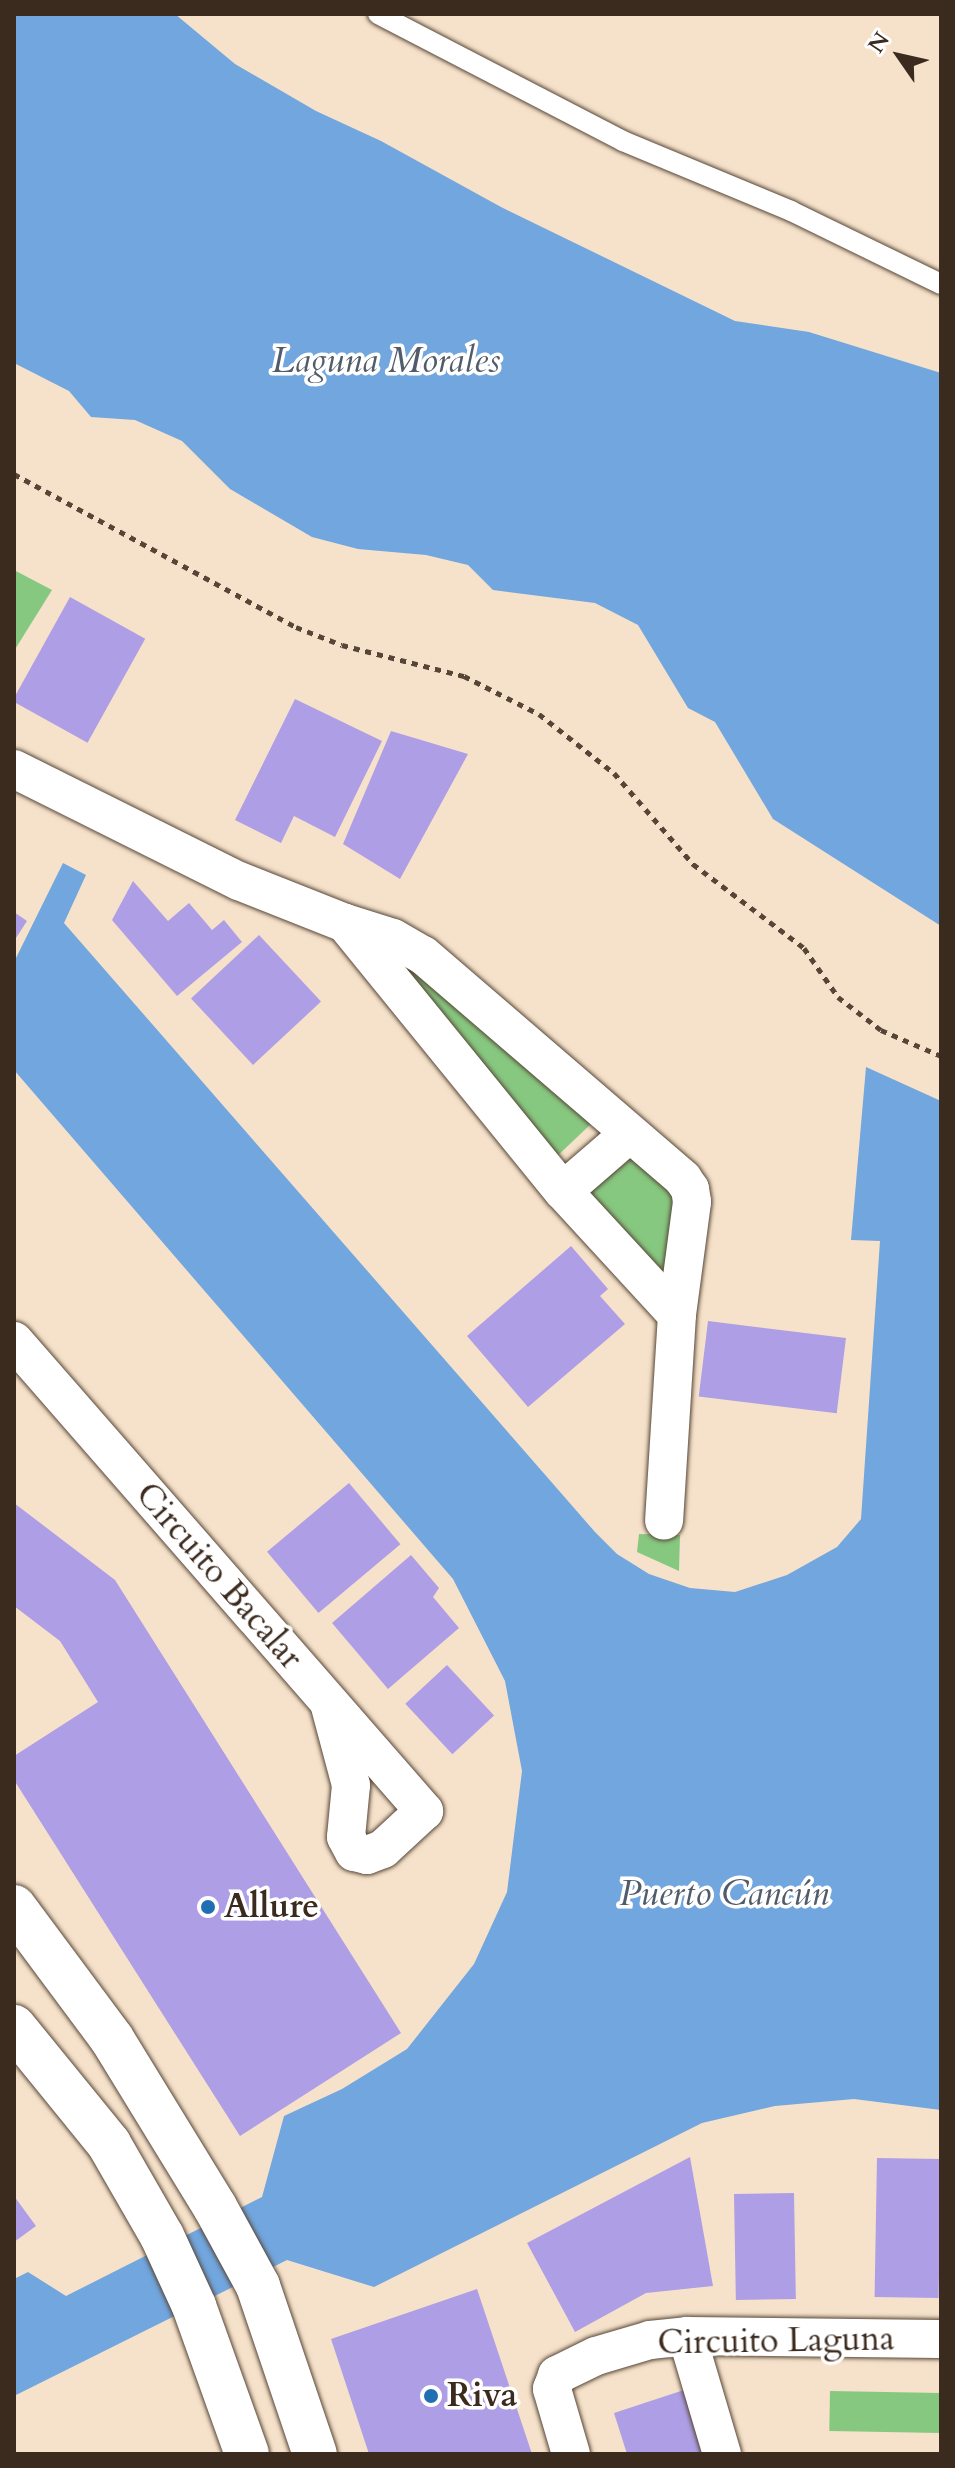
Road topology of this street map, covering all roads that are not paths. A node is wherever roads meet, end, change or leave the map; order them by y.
1 (378, 14) edge
2 (941, 284) edge
3 (14, 769) edge
4 (345, 923) junction
5 (629, 1134) junction
6 (563, 1191) junction
7 (677, 1315) junction
8 (14, 1341) edge
9 (664, 1521) dead end
10 (329, 1703) junction
11 (14, 1907) edge
12 (14, 2027) edge
13 (687, 2336) junction
14 (941, 2339) edge
15 (247, 2454) edge
16 (315, 2454) edge
17 (571, 2454) edge
18 (722, 2454) edge

1 - 2 lane
3 - 4 street
4 - 5 street
4 - 6 street
5 - 6 street
5 - 7 street
6 - 7 street
7 - 9 street
8 - 10 street, Circuito Bacalar
10 - 10 street, Circuito Bacalar
11 - 16 street
12 - 15 street
13 - 14 street, Circuito Laguna
13 - 17 street, Circuito Laguna
13 - 18 street

